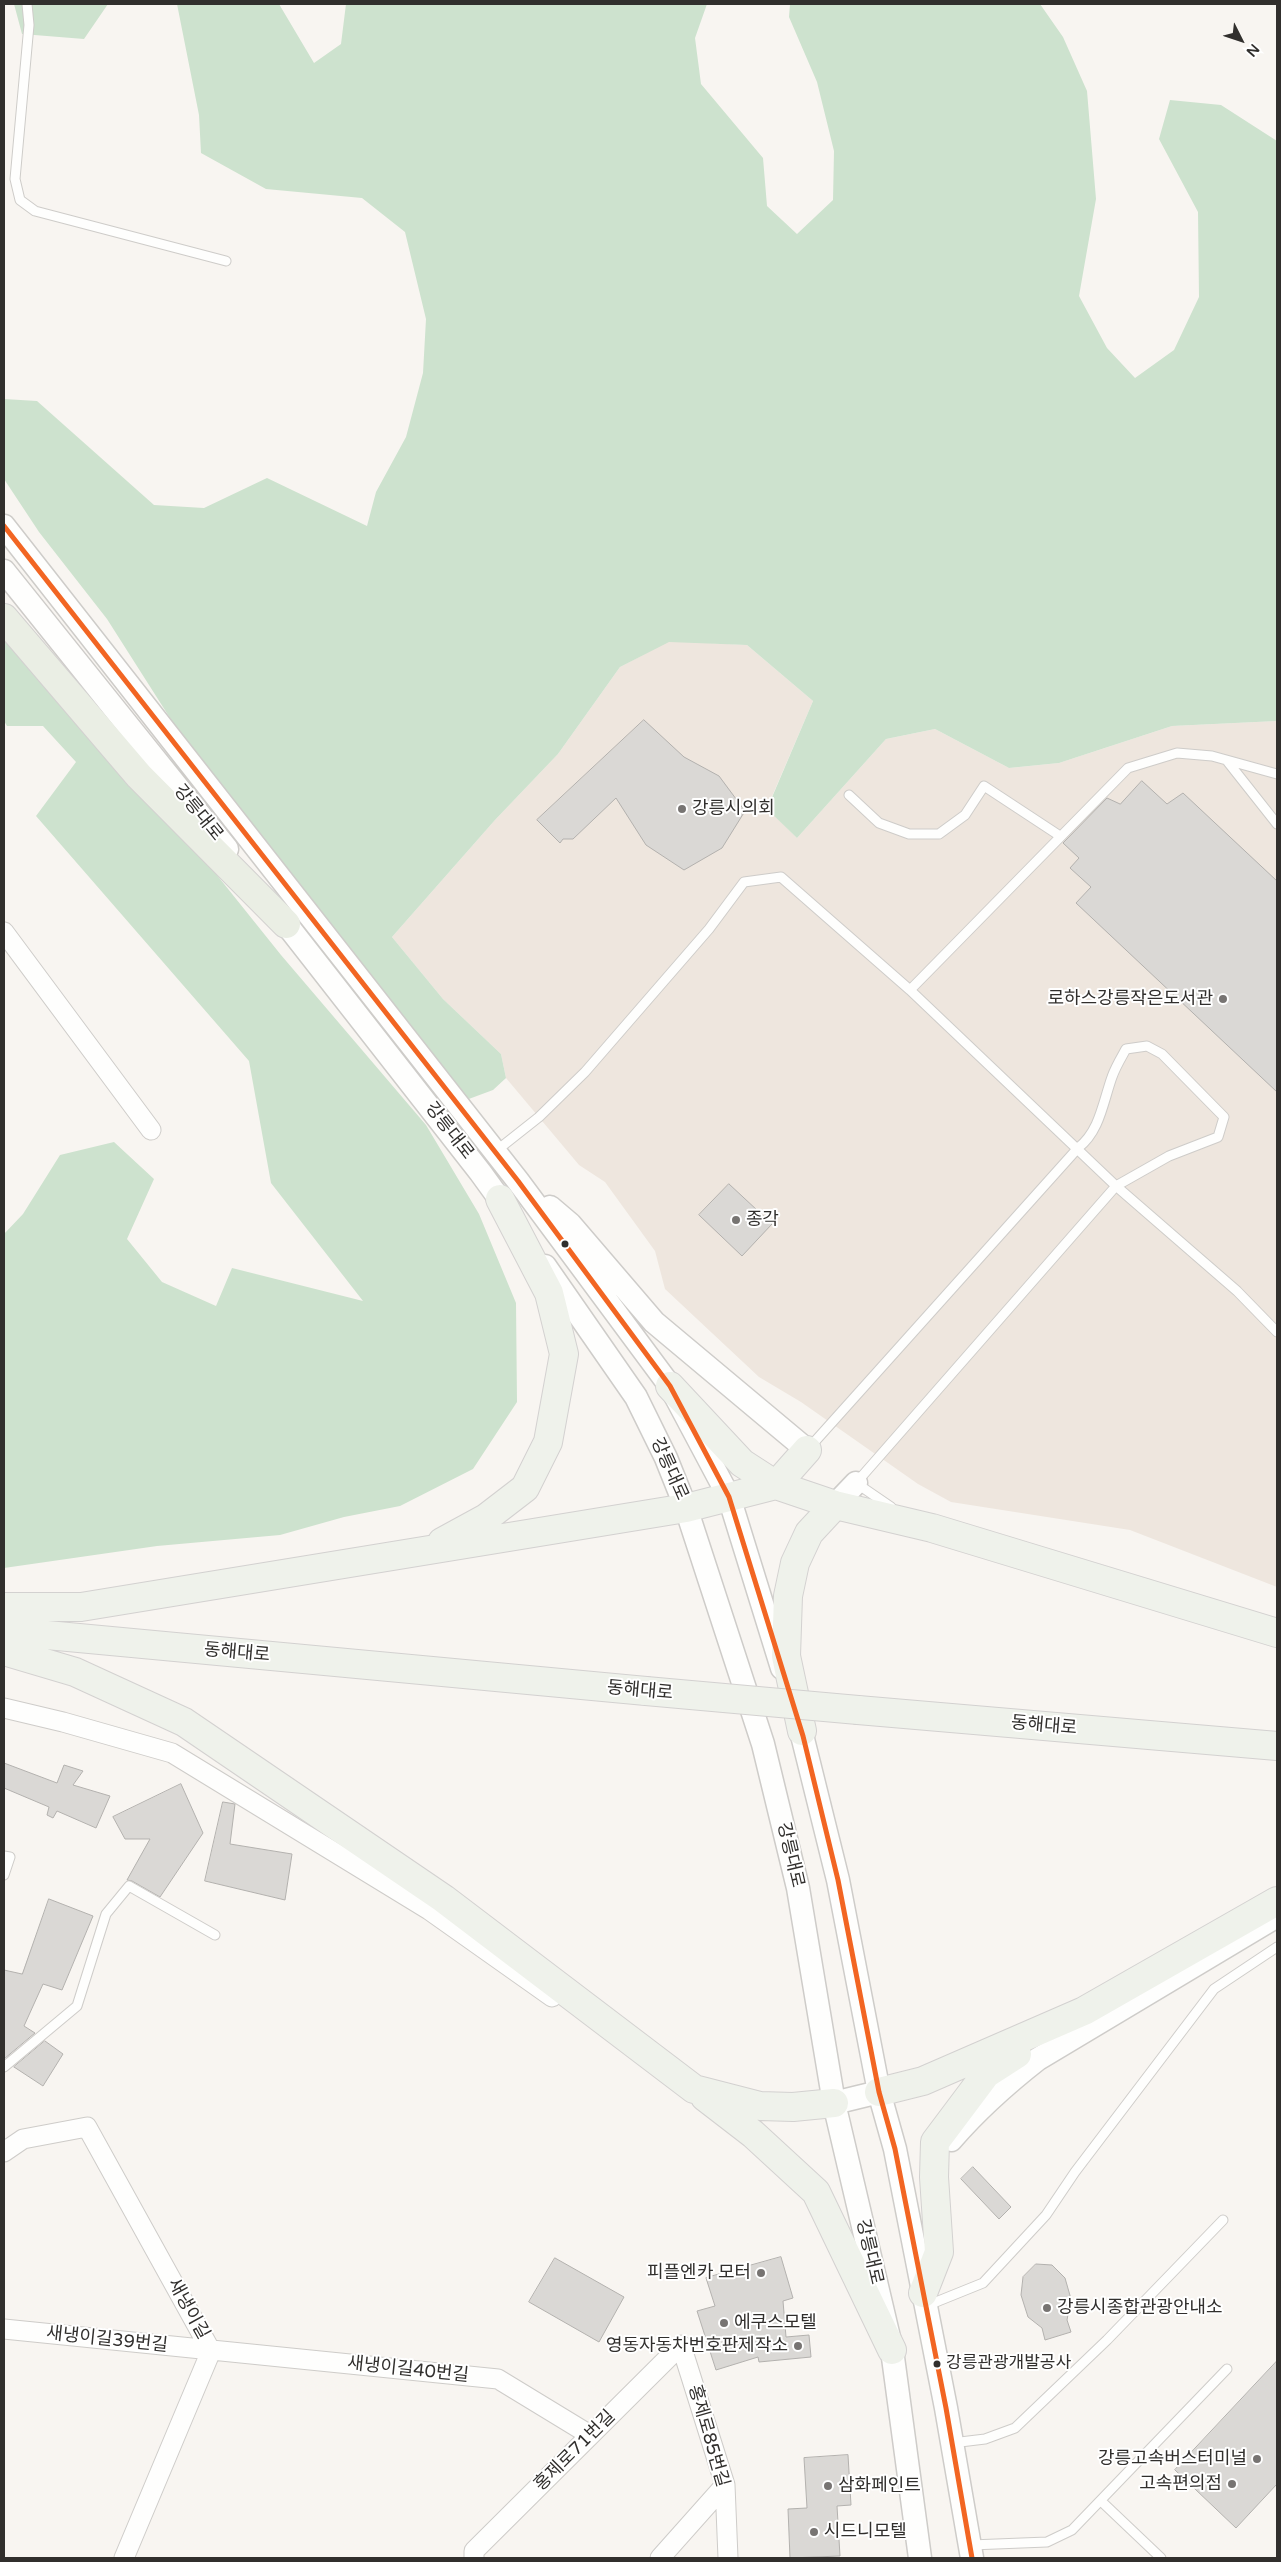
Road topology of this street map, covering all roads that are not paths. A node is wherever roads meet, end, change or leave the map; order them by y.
1 (27, 4) edge
2 (226, 261) dead end
3 (4, 526) edge
4 (4, 571) edge
5 (4, 618) edge
6 (1228, 761) junction
7 (1277, 774) edge
8 (849, 795) dead end
9 (1277, 824) edge
10 (1060, 836) junction
11 (286, 924) junction
12 (4, 932) edge
13 (910, 990) junction
14 (151, 1130) dead end
15 (1078, 1148) junction
16 (496, 1151) junction
17 (1116, 1186) junction
18 (509, 1190) junction
19 (1277, 1332) edge
20 (670, 1386) junction
21 (807, 1450) junction
22 (856, 1483) junction
23 (776, 1485) junction
24 (729, 1497) junction
25 (835, 1505) junction
26 (686, 1508) junction
27 (932, 1528) junction
28 (421, 1553) junction
29 (4, 1607) edge
30 (4, 1631) edge
31 (1277, 1633) edge
32 (4, 1652) edge
33 (4, 1708) edge
34 (802, 1731) junction
35 (1277, 1746) edge
36 (4, 1856) edge
37 (4, 1875) edge
38 (1277, 1901) edge
39 (1277, 1916) edge
40 (215, 1934) dead end
41 (1277, 1947) edge
42 (1084, 2011) junction
43 (4, 2067) edge
44 (694, 2089) junction
45 (880, 2092) junction
46 (834, 2103) junction
47 (4, 2152) edge
48 (935, 2154) junction
49 (799, 2176) junction
50 (1223, 2220) dead end
51 (924, 2299) junction
52 (4, 2329) edge
53 (680, 2345) joint
54 (892, 2350) junction
55 (211, 2351) junction
56 (1227, 2369) dead end
57 (590, 2435) junction
58 (952, 2443) junction
59 (725, 2485) junction
60 (1101, 2501) junction
61 (972, 2552) edge
62 (124, 2558) edge
63 (474, 2558) edge
64 (660, 2558) edge
65 (728, 2558) edge
66 (920, 2558) edge
67 (1161, 2558) edge

1 - 2 lane
3 - 16 street, 강릉대로
4 - 11 street, 강릉대로
5 - 11 highway
6 - 7 lane
6 - 9 lane
6 - 10 lane
8 - 10 lane
10 - 13 lane
11 - 18 street, 강릉대로
12 - 14 street
13 - 15 lane
13 - 16 lane
15 - 17 lane
15 - 17 lane
15 - 21 lane
16 - 18 street, 강릉대로
17 - 19 lane
17 - 22 lane
18 - 20 street, 강릉대로
18 - 21 street
18 - 26 street, 강릉대로
18 - 28 main road
20 - 23 main road
20 - 24 street, 강릉대로
21 - 23 main road
22 - 25 street
22 - 27 lane
23 - 24 main road
23 - 25 main road
24 - 26 main road
24 - 34 street, 강릉대로
25 - 27 main road
25 - 34 main road
26 - 28 main road
26 - 46 street, 강릉대로
27 - 31 main road
28 - 29 main road
30 - 35 main road, 동해대로, bridge
32 - 44 main road
33 - 49 street
34 - 45 street, 강릉대로
36 - 37 lane
38 - 42 main road
39 - 48 street
40 - 43 lane
41 - 51 lane
42 - 45 main road
42 - 48 main road
44 - 46 main road
44 - 49 main road
45 - 46 street
45 - 51 street, 강릉대로
46 - 54 street, 강릉대로
47 - 55 street, 새냉이길
48 - 51 main road
49 - 54 main road
50 - 58 lane
51 - 58 street, 강릉대로
52 - 55 street, 새냉이길39번길
53 - 57 street, 홍제로71번길
53 - 59 street, 홍제로85번길
54 - 66 street, 강릉대로
55 - 57 street, 새냉이길40번길
55 - 62 street, 새냉이길
56 - 60 lane
57 - 63 street, 홍제로71번길
58 - 61 street, 강릉대로
59 - 64 street
59 - 65 street, 홍제로85번길
60 - 61 lane
60 - 67 lane

